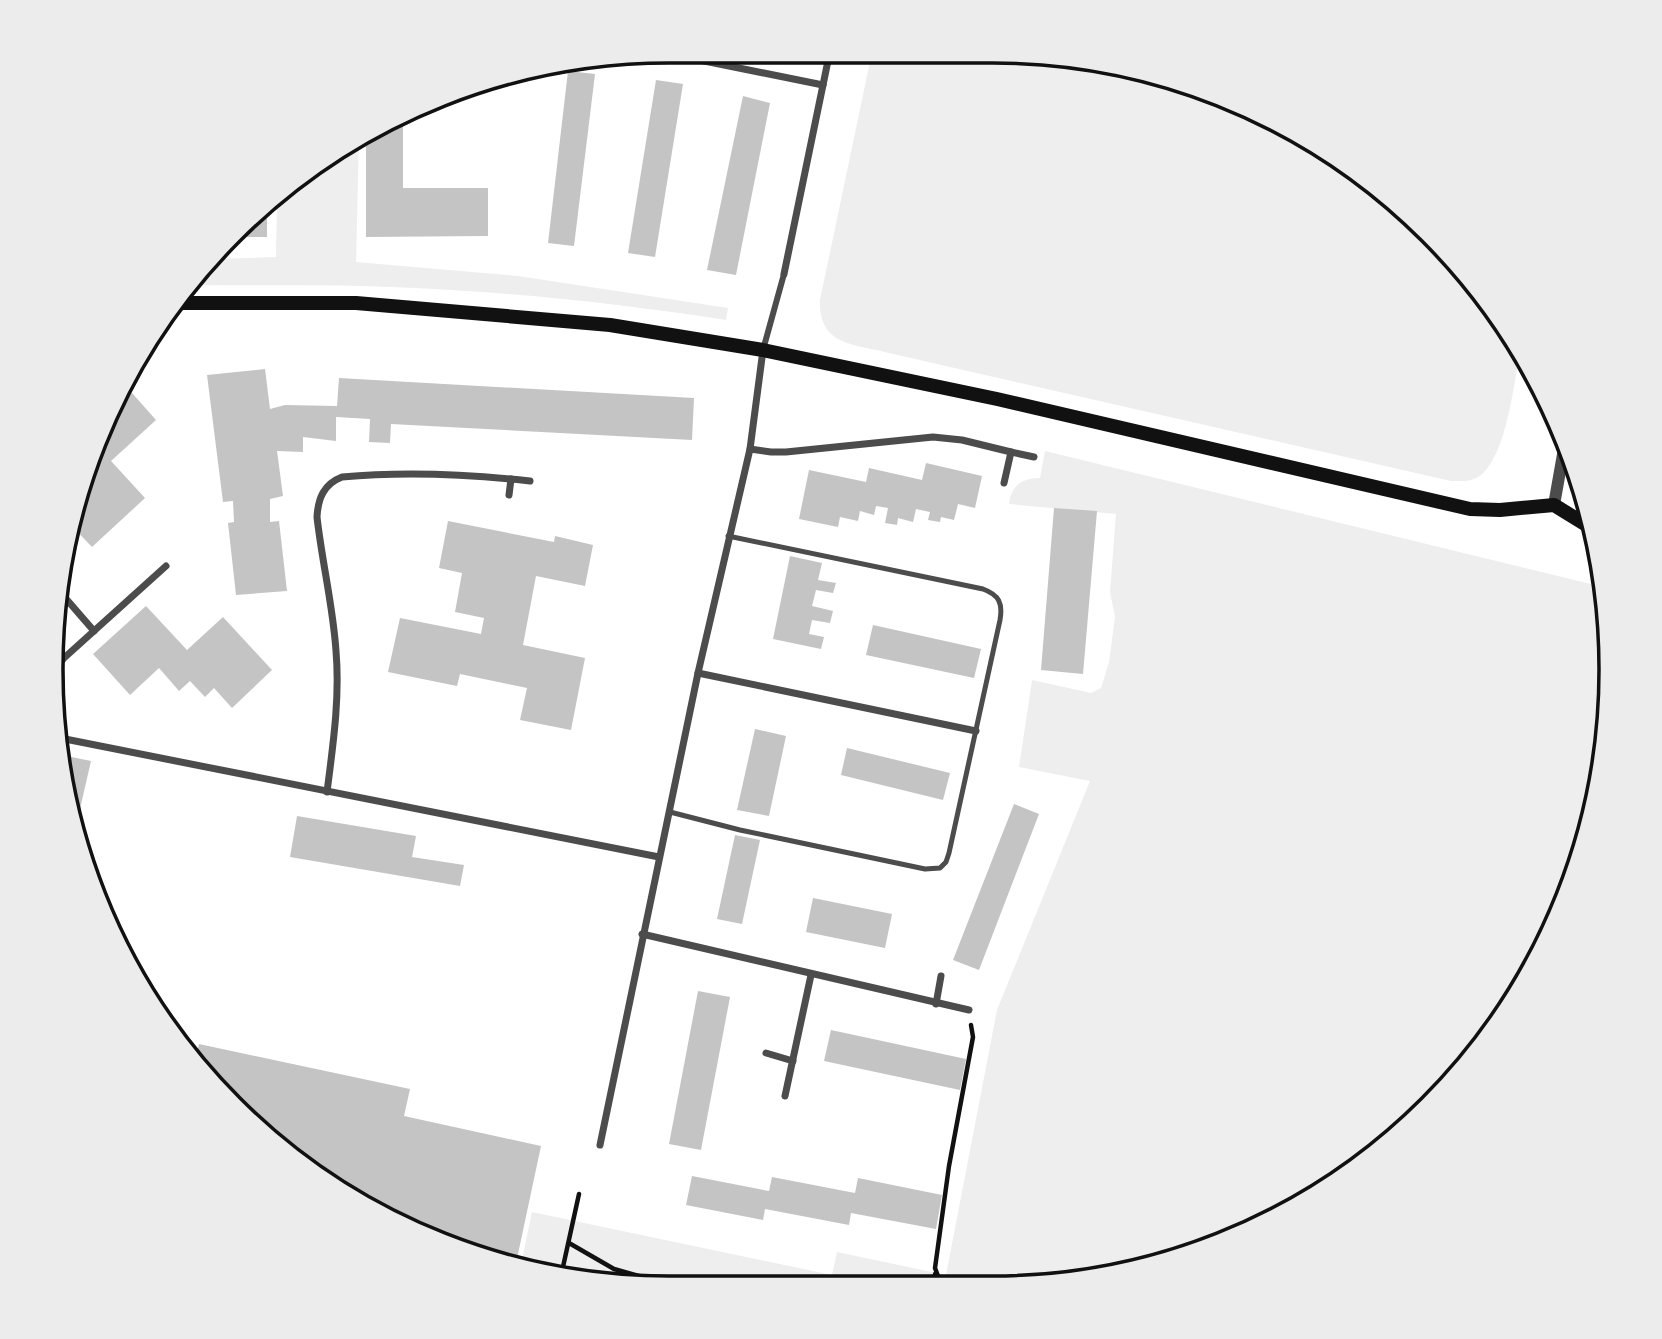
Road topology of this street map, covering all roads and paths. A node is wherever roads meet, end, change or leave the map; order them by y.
1 (714, 63) edge
2 (828, 63) edge
3 (823, 85) junction
4 (784, 274) joint
5 (186, 303) edge
6 (763, 350) junction
7 (750, 449) junction
8 (1011, 452) junction
9 (1034, 457) dead end
10 (1562, 461) edge
11 (511, 479) junction
12 (530, 481) dead end
13 (1004, 483) dead end
14 (509, 495) dead end
15 (1554, 505) junction
16 (1580, 521) edge
17 (728, 536) junction
18 (166, 566) dead end
19 (67, 600) edge
20 (94, 631) junction
21 (63, 658) edge
22 (698, 673) junction
23 (976, 731) junction
24 (67, 739) edge
25 (327, 792) junction
26 (670, 812) junction
27 (659, 857) junction
28 (642, 934) junction
29 (811, 975) junction
30 (941, 976) dead end
31 (936, 1004) junction
32 (969, 1010) joint
33 (766, 1052) dead end
34 (793, 1060) junction
35 (785, 1096) dead end
36 (600, 1145) dead end
37 (579, 1194) dead end
38 (569, 1243) junction
39 (563, 1266) edge
40 (935, 1268) junction
41 (635, 1275) edge
42 (935, 1276) edge
43 (938, 1276) edge

1 - 3 street
2 - 3 street
3 - 4 street
4 - 6 street
5 - 6 main road
6 - 7 street
6 - 15 main road
7 - 8 street
7 - 17 street
8 - 9 street
8 - 13 street
10 - 15 street
11 - 12 street
11 - 14 street
11 - 25 street
15 - 16 main road
17 - 22 street
17 - 23 lane
18 - 20 street
19 - 20 street
20 - 21 street
22 - 23 street
22 - 26 street
23 - 26 lane
24 - 25 street
25 - 27 street
26 - 27 street
27 - 28 street
28 - 29 street
28 - 36 street
29 - 31 street
29 - 34 street
30 - 31 street
31 - 32 street
32 - 40 path
33 - 34 street
34 - 35 street
37 - 38 path
38 - 39 path
38 - 41 path
40 - 42 path
40 - 43 path

